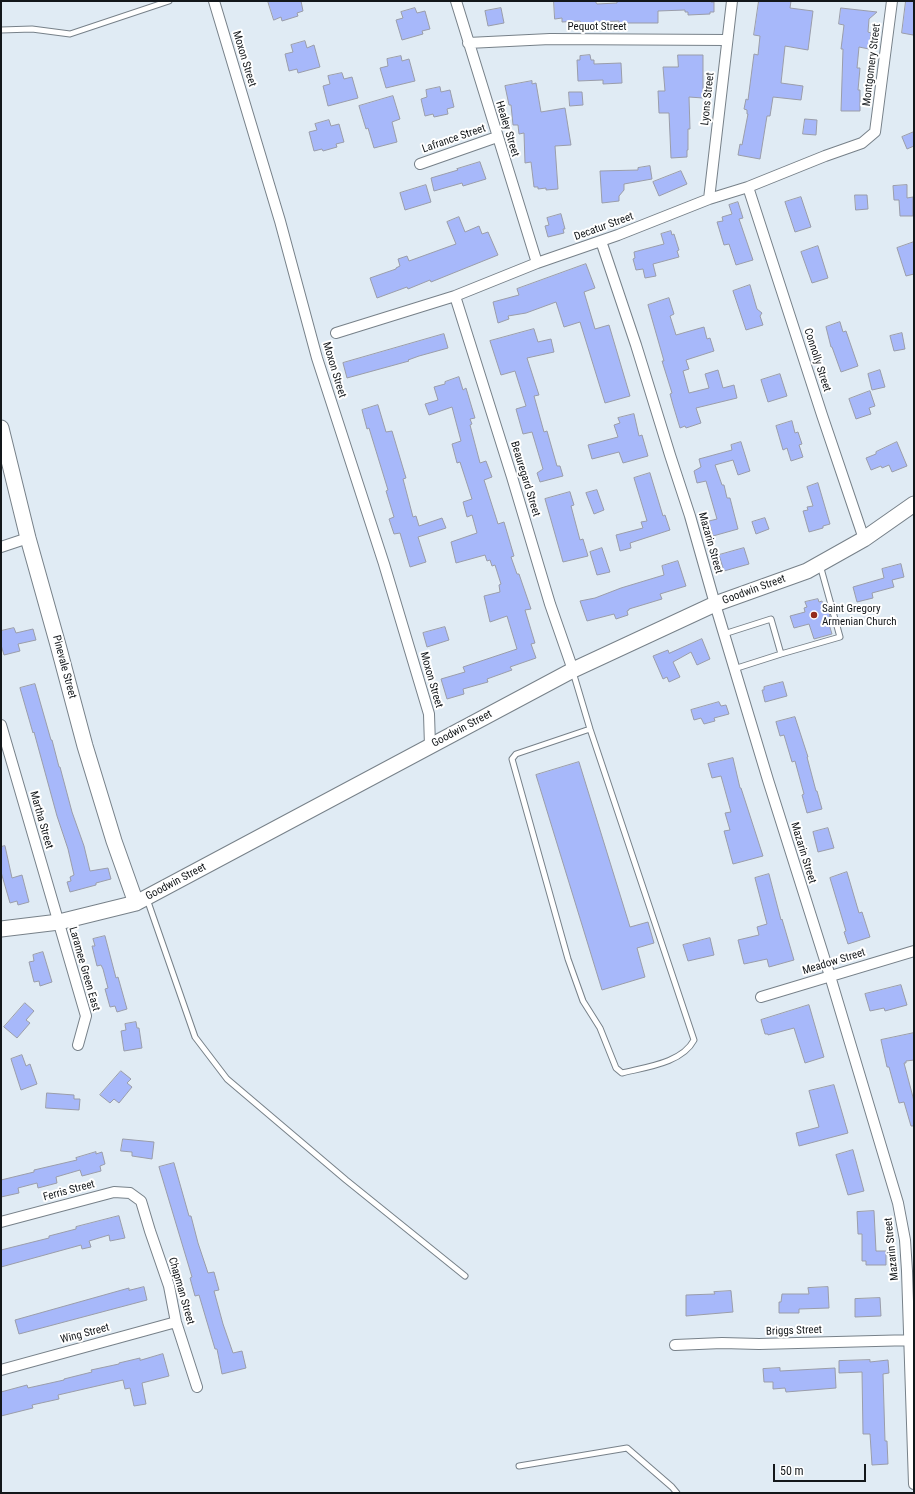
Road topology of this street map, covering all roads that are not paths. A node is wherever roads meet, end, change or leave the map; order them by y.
1 (169, 1) edge
2 (214, 1) edge
3 (456, 1) edge
4 (732, 1) edge
5 (892, 1) edge
6 (1, 30) edge
7 (726, 40) junction
8 (468, 43) junction
9 (874, 132) joint
10 (497, 137) junction
11 (420, 164) dead end
12 (748, 187) junction
13 (709, 199) junction
14 (601, 242) junction
15 (537, 263) junction
16 (455, 296) junction
17 (336, 333) dead end
18 (1, 428) edge
19 (5, 456) edge
20 (914, 504) edge
21 (28, 538) junction
22 (864, 539) junction
23 (1, 547) edge
24 (820, 564) junction
25 (714, 604) junction
26 (724, 634) junction
27 (782, 654) junction
28 (734, 669) junction
29 (573, 670) junction
30 (1, 725) edge
31 (590, 729) junction
32 (430, 746) junction
33 (141, 900) junction
34 (58, 922) junction
35 (1, 928) edge
36 (914, 951) edge
37 (830, 976) junction
38 (761, 997) dead end
39 (78, 1045) dead end
40 (142, 1201) joint
41 (1, 1222) edge
42 (465, 1276) dead end
43 (176, 1322) junction
44 (912, 1340) edge
45 (675, 1346) dead end
46 (1, 1370) edge
47 (197, 1387) dead end
48 (519, 1466) dead end
49 (914, 1484) edge
50 (677, 1493) edge

1 - 6 lane
2 - 32 street, Moxon Street
3 - 8 street, Healey Street
4 - 7 street, Lyons Street
5 - 9 street, Montgomery Street
7 - 8 street, Pequot Street
7 - 13 street, Lyons Street
8 - 10 street, Healey Street
9 - 12 street, Decatur Street
10 - 11 street, Lafrance Street
10 - 15 street, Healey Street
12 - 13 street, Decatur Street
12 - 22 street, Connolly Street
13 - 14 street, Decatur Street
14 - 15 street, Decatur Street
14 - 25 street, Mazarin Street
15 - 16 street, Decatur Street
16 - 17 street, Decatur Street
16 - 29 street, Beauregard Street
18 - 19 main road, Pinevale Street
19 - 21 main road, Pinevale Street
20 - 22 main road, Goodwin Street
21 - 23 street
21 - 33 main road, Pinevale Street
22 - 24 main road, Goodwin Street
24 - 25 main road, Goodwin Street
24 - 27 lane
25 - 26 street, Mazarin Street
25 - 29 main road, Goodwin Street
26 - 27 lane
26 - 28 street, Mazarin Street
27 - 28 lane
28 - 37 street, Mazarin Street
29 - 31 lane
29 - 32 main road, Goodwin Street
30 - 34 street, Martha Street
31 - 31 lane
32 - 33 main road, Goodwin Street
33 - 34 main road, Goodwin Street
33 - 42 lane
34 - 35 main road, Goodwin Street
34 - 39 street, Laramee Green East
36 - 37 street, Meadow Street
37 - 38 street, Meadow Street
37 - 44 street, Mazarin Street
40 - 41 street, Ferris Street
40 - 43 street, Chapman Street
43 - 46 street, Wing Street
43 - 47 street, Chapman Street
44 - 45 street, Briggs Street
44 - 49 street, Mazarin Street
48 - 50 lane

